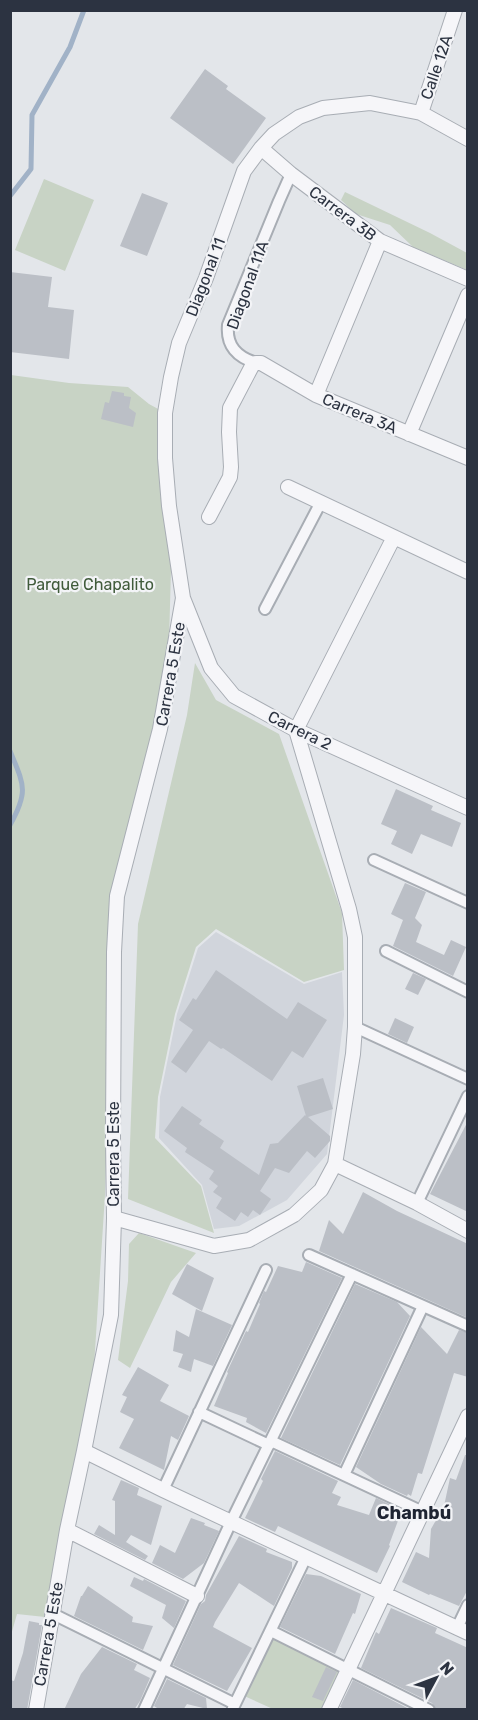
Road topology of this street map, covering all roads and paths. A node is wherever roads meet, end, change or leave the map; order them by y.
1 (455, 10) edge
2 (421, 113) junction
3 (468, 139) edge
4 (261, 148) junction
5 (291, 174) junction
6 (380, 241) junction
7 (468, 279) edge
8 (468, 295) edge
9 (256, 363) junction
10 (316, 395) junction
11 (409, 434) junction
12 (468, 458) edge
13 (288, 487) dead end
14 (321, 502) junction
15 (209, 517) dead end
16 (394, 537) junction
17 (468, 572) edge
18 (183, 598) junction
19 (265, 609) dead end
20 (296, 730) junction
21 (468, 808) edge
22 (374, 860) dead end
23 (468, 903) edge
24 (386, 951) dead end
25 (468, 992) edge
26 (355, 1027) junction
27 (468, 1078) edge
28 (468, 1096) edge
29 (335, 1164) junction
30 (417, 1203) junction
31 (114, 1218) junction
32 (468, 1231) edge
33 (309, 1255) dead end
34 (266, 1270) dead end
35 (352, 1274) junction
36 (423, 1306) junction
37 (468, 1326) edge
38 (200, 1412) junction
39 (466, 1425) edge
40 (270, 1443) junction
41 (84, 1451) junction
42 (344, 1475) junction
43 (163, 1490) junction
44 (423, 1512) junction
45 (231, 1522) junction
46 (67, 1530) junction
47 (306, 1557) junction
48 (384, 1594) junction
49 (197, 1596) junction
50 (468, 1605) edge
51 (51, 1613) junction
52 (271, 1631) junction
53 (462, 1631) edge
54 (163, 1668) junction
55 (348, 1669) junction
56 (234, 1707) edge
57 (36, 1710) edge
58 (144, 1710) edge
59 (329, 1710) edge
60 (429, 1710) edge

1 - 2 street, Calle 12A
2 - 3 street
2 - 4 street, Calle 12A
4 - 5 street, Carrera 3B
4 - 18 street, Diagonal 11
5 - 6 street, Carrera 3B
5 - 9 street, Diagonal 11A
6 - 7 street, Carrera 3B
6 - 10 street
8 - 11 street
9 - 10 street, Carrera 3A
9 - 15 street
10 - 11 street, Carrera 3A
11 - 12 street, Carrera 3A
13 - 14 street
14 - 16 street
14 - 19 street
16 - 17 street
16 - 20 street
18 - 20 street, Carrera 2
18 - 31 street, Carrera 5 Este
20 - 21 street, Carrera 2
20 - 26 street
22 - 23 street
24 - 25 street
26 - 27 street
26 - 29 street
28 - 30 street
29 - 30 street
29 - 31 street
30 - 32 street
31 - 41 street, Carrera 5 Este
33 - 35 street
34 - 38 street
35 - 36 street
35 - 40 street
36 - 37 street
36 - 42 street
38 - 40 street
38 - 43 street
39 - 44 street
40 - 42 street
40 - 45 street
41 - 43 street
41 - 46 street, Carrera 5 Este
42 - 44 street
43 - 45 street
44 - 48 street
45 - 47 street
45 - 49 street
46 - 49 street
46 - 51 street, Carrera 5 Este
47 - 48 street
47 - 52 street
48 - 53 street
48 - 55 street
49 - 54 street
50 - 53 street
51 - 54 street
51 - 57 street, Carrera 5 Este
52 - 55 street
52 - 56 street
54 - 56 street
54 - 58 street
55 - 59 street
55 - 60 street

